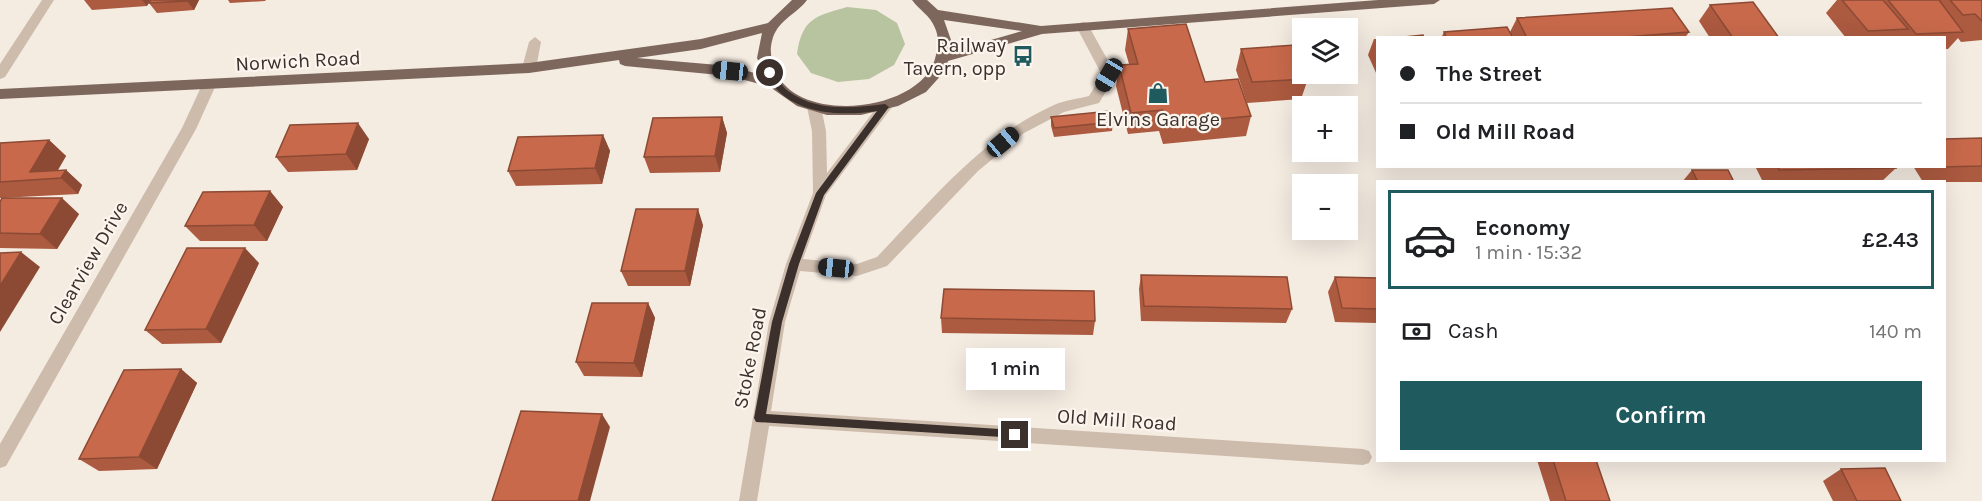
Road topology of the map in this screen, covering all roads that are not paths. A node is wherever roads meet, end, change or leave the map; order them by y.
1 (48, 0) edge
2 (801, 0) edge
3 (918, 0) edge
4 (1434, 0) edge
5 (935, 14) junction
6 (772, 26) junction
7 (1082, 26) junction
8 (1042, 30) junction
9 (535, 42) dead end
10 (598, 58) junction
11 (943, 58) junction
12 (529, 68) junction
13 (0, 74) edge
14 (775, 84) junction
15 (209, 85) junction
16 (0, 94) edge
17 (814, 107) junction
18 (885, 107) junction
19 (820, 193) junction
20 (794, 264) junction
21 (760, 418) junction
22 (1363, 457) dead end
23 (0, 460) edge
24 (748, 501) edge

1 - 13 street
2 - 6 main road
3 - 5 main road
4 - 7 main road
5 - 8 main road
5 - 11 main road
6 - 10 main road, Norwich Road
6 - 14 main road
7 - 8 main road
7 - 20 street
8 - 11 main road
9 - 12 street
10 - 12 main road, Norwich Road
10 - 14 main road, Norwich Road
11 - 18 main road, Norwich Road
12 - 15 main road, Norwich Road
14 - 17 main road, Norwich Road
15 - 16 main road, Norwich Road
15 - 23 street, Clearview Drive
17 - 18 main road, Norwich Road
17 - 19 street, Stoke Road
18 - 19 street, Stoke Road
19 - 20 street, Stoke Road
20 - 21 street, Stoke Road
21 - 22 street, Old Mill Road
21 - 24 street, Stoke Road

